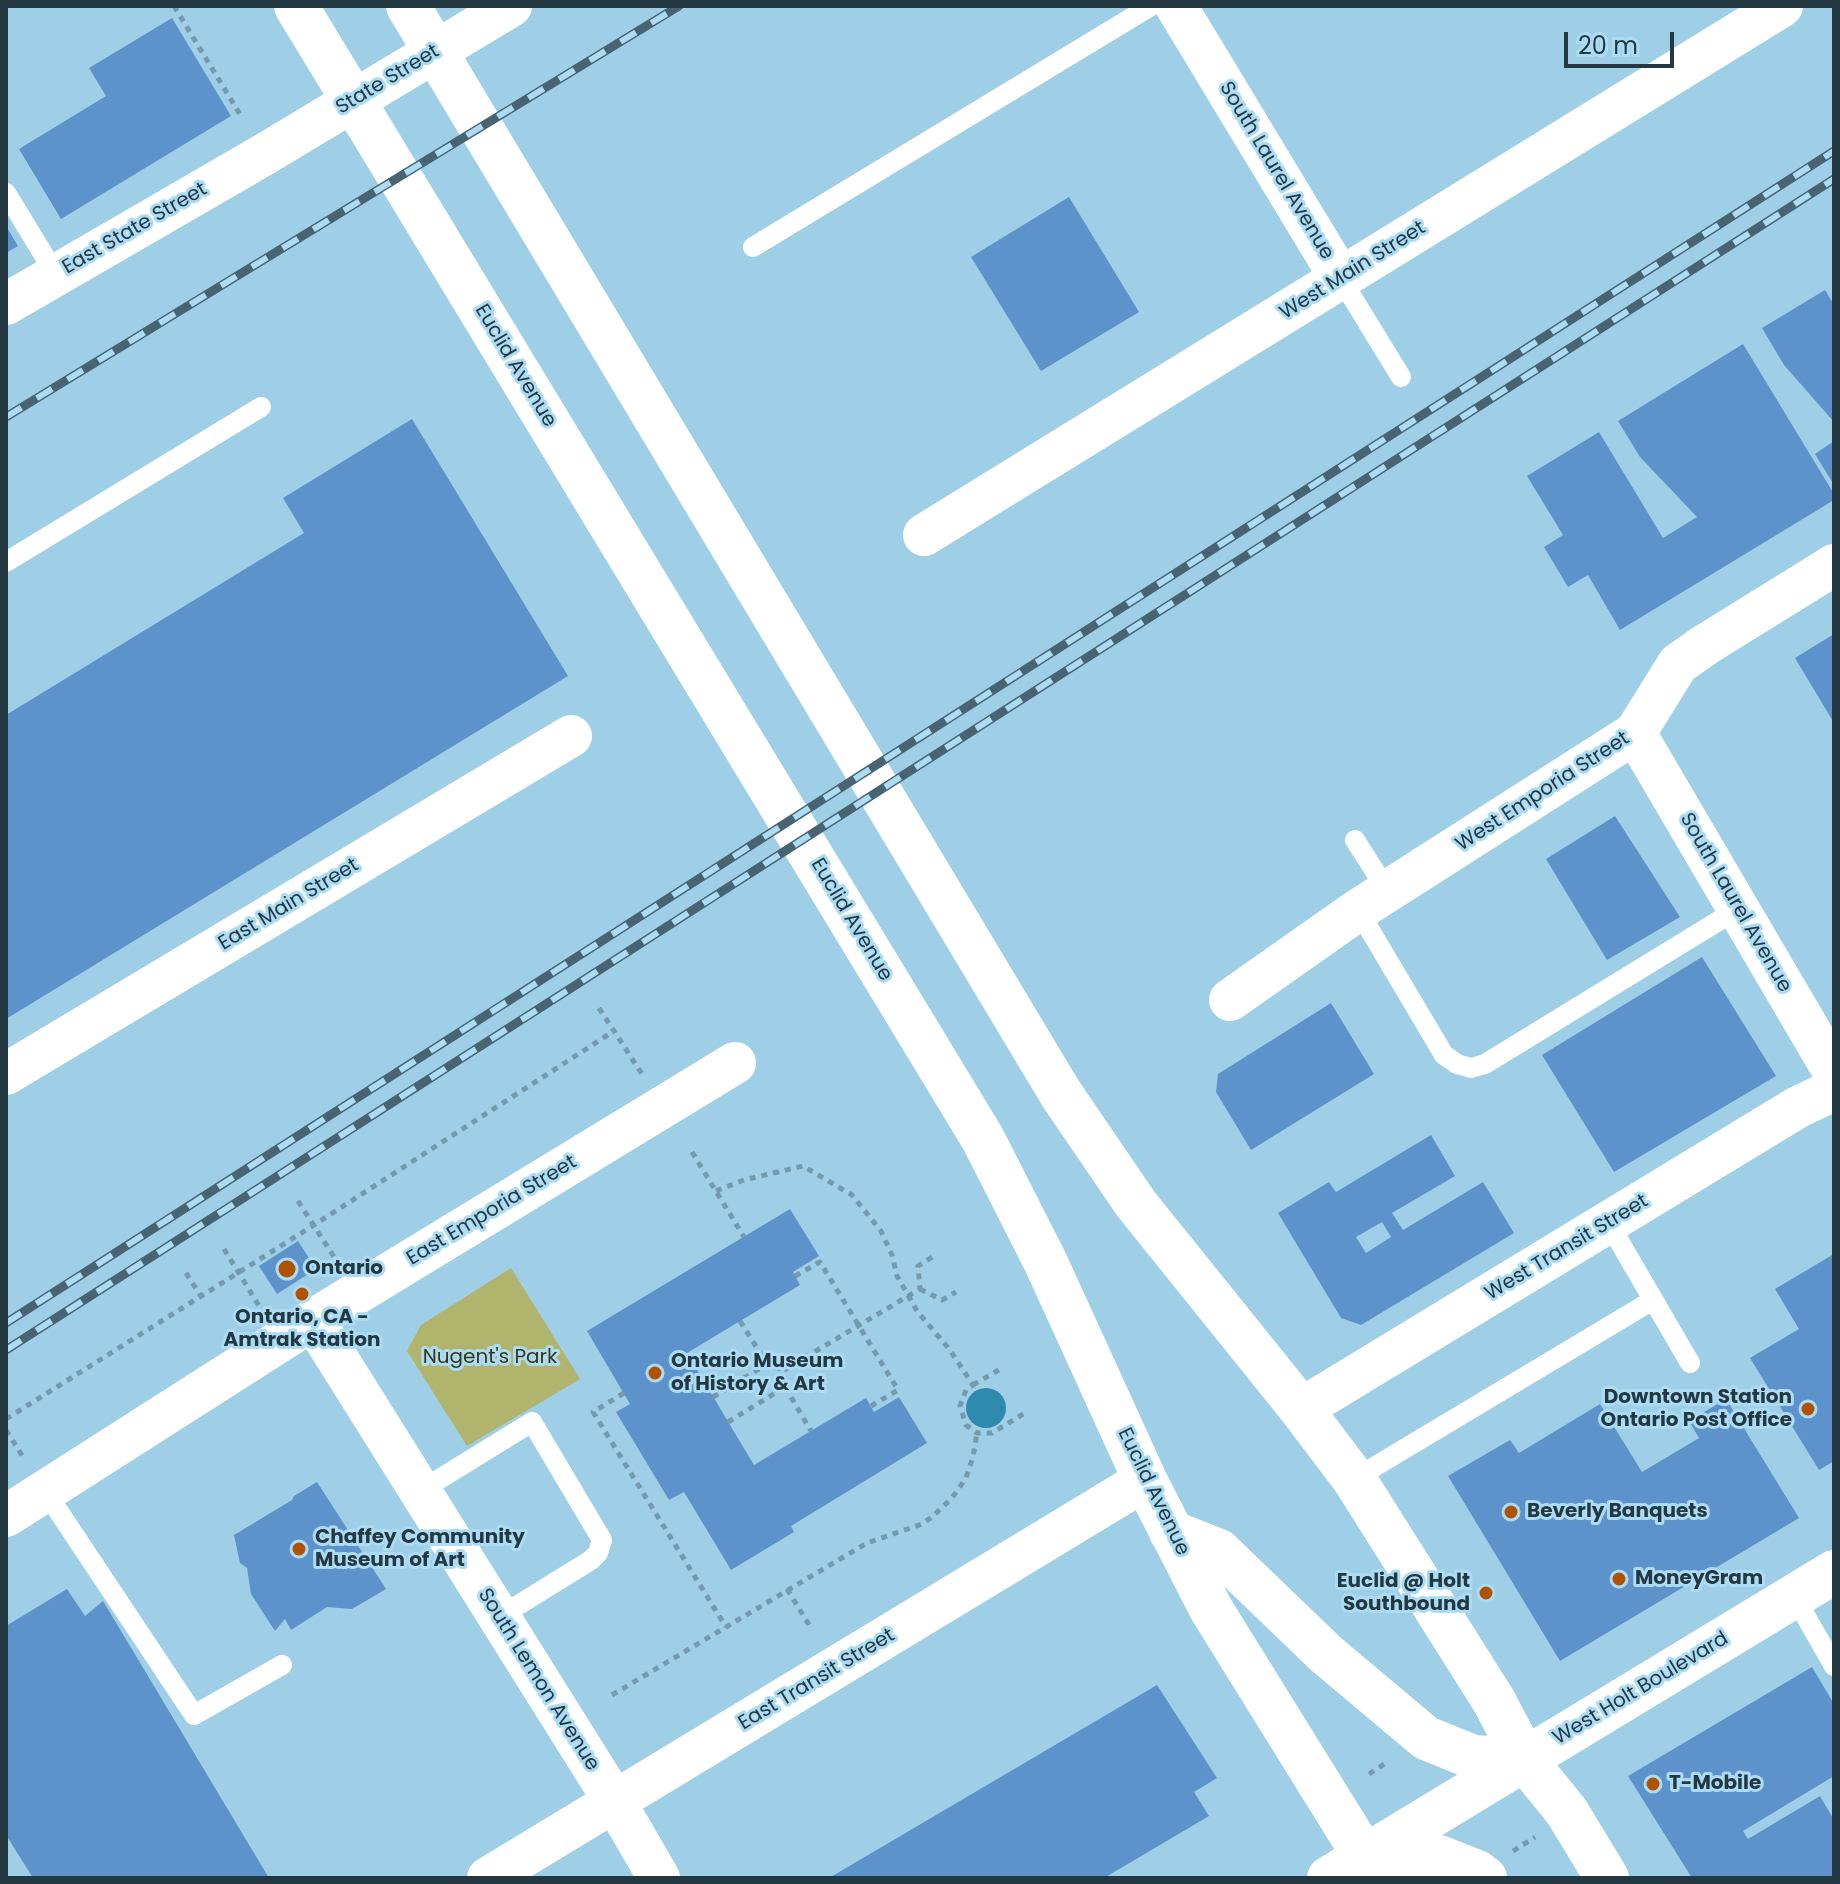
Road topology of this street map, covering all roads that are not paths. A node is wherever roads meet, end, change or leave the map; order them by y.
1 (296, 6) edge
2 (408, 6) edge
3 (511, 6) edge
4 (1151, 6) edge
5 (1176, 6) edge
6 (1782, 6) edge
7 (265, 154) joint
8 (6, 193) edge
9 (753, 247) dead end
10 (56, 275) junction
11 (1341, 279) junction
12 (6, 304) edge
13 (1401, 377) dead end
14 (261, 407) dead end
15 (924, 535) dead end
16 (6, 562) edge
17 (1834, 565) edge
18 (1635, 733) junction
19 (571, 736) dead end
20 (1355, 840) dead end
21 (1373, 901) junction
22 (1738, 909) junction
23 (1230, 1000) dead end
24 (735, 1063) dead end
25 (1834, 1072) edge
26 (6, 1074) edge
27 (1834, 1090) edge
28 (1608, 1222) junction
29 (1653, 1300) junction
30 (297, 1330) junction
31 (1690, 1363) dead end
32 (1301, 1409) junction
33 (1354, 1479) junction
34 (1145, 1480) junction
35 (45, 1491) junction
36 (420, 1491) junction
37 (6, 1516) edge
38 (1171, 1532) junction
39 (1834, 1572) edge
40 (1794, 1596) junction
41 (499, 1617) junction
42 (282, 1665) dead end
43 (1834, 1666) edge
44 (1525, 1760) junction
45 (615, 1802) junction
46 (1357, 1871) edge
47 (488, 1878) edge
48 (659, 1878) edge
49 (1485, 1878) edge
50 (1607, 1878) edge

1 - 34 main road, Euclid Avenue
2 - 32 main road
3 - 7 street, State Street
4 - 9 lane
5 - 11 street, South Laurel Avenue
6 - 11 street, West Main Street
7 - 10 street, East State Street
8 - 10 lane
10 - 12 street, East State Street
11 - 13 lane, South Laurel Avenue
11 - 15 street, West Main Street
14 - 16 lane
17 - 18 street, West Emporia Street
18 - 21 street, West Emporia Street
18 - 22 street, South Laurel Avenue
19 - 26 street, East Main Street
20 - 21 lane
21 - 22 lane
21 - 23 street, West Emporia Street
22 - 25 street, South Laurel Avenue
24 - 30 street, East Emporia Street
27 - 28 street, West Transit Street
28 - 29 lane
28 - 32 street, West Transit Street
29 - 31 lane
29 - 33 lane
30 - 35 street, East Emporia Street
30 - 36 street, South Lemon Avenue
32 - 33 main road
33 - 44 main road
34 - 38 main road, Euclid Avenue
34 - 45 street, East Transit Street
35 - 37 street, East Emporia Street
35 - 42 lane
36 - 41 street, South Lemon Avenue
36 - 41 lane
38 - 44 main road
38 - 46 main road, Euclid Avenue
39 - 40 main road, West Holt Boulevard
40 - 43 lane
40 - 44 main road, West Holt Boulevard
41 - 45 street, South Lemon Avenue
44 - 46 main road, West Holt Boulevard
44 - 50 main road
45 - 47 street, East Transit Street
45 - 48 street, South Lemon Avenue
46 - 49 main road

